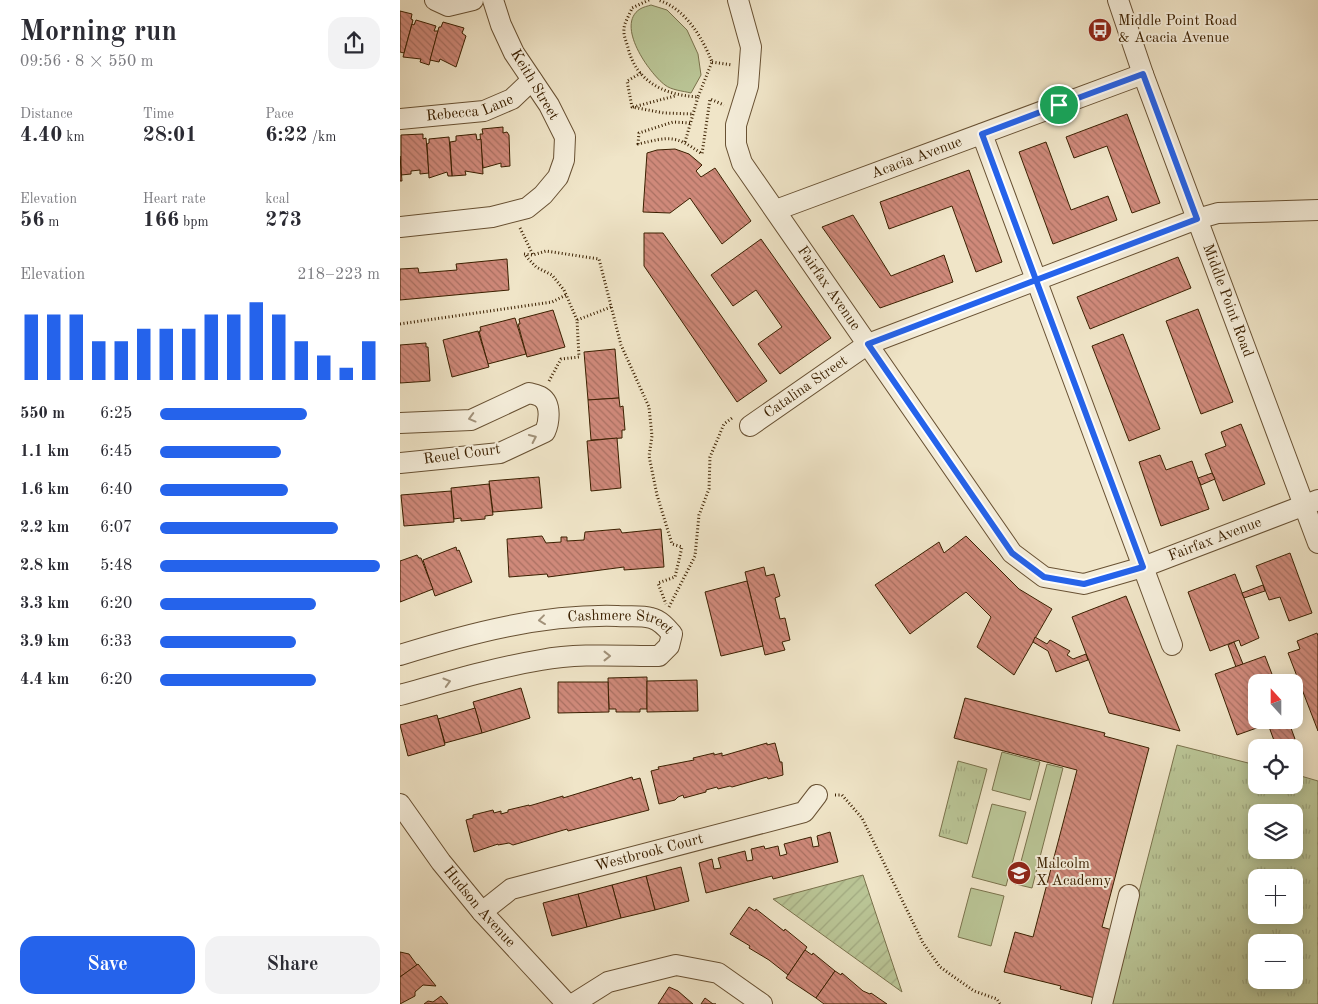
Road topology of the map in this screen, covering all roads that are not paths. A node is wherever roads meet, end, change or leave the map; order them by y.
1 (434, 0) edge
2 (473, 0) edge
3 (493, 0) edge
4 (738, 0) edge
5 (1118, 0) edge
6 (1143, 74) junction
7 (532, 80) junction
8 (400, 119) edge
9 (982, 134) junction
10 (776, 210) junction
11 (1318, 210) edge
12 (1197, 219) junction
13 (400, 227) edge
14 (1036, 280) junction
15 (868, 344) junction
16 (400, 423) edge
17 (750, 426) road end
18 (400, 462) edge
19 (1311, 502) edge
20 (1318, 543) edge
21 (1143, 567) junction
22 (1172, 645) dead end
23 (400, 655) edge
24 (400, 695) edge
25 (817, 795) road end
26 (400, 804) edge
27 (1129, 895) dead end
28 (482, 912) junction
29 (567, 1004) edge
30 (573, 1004) edge
31 (762, 1004) edge
32 (1102, 1004) edge

1 - 2 street
3 - 7 street, Keith Street
4 - 10 street, Fairfax Avenue
5 - 6 street, Middle Point Road
6 - 9 street, Acacia Avenue
6 - 12 street, Middle Point Road
7 - 8 street, Rebecca Lane
7 - 13 street, Keith Street
9 - 10 street, Acacia Avenue
9 - 14 street
10 - 15 street, Fairfax Avenue
11 - 12 street, Catalina Street
12 - 14 street, Catalina Street
12 - 19 street, Middle Point Road
14 - 15 street, Catalina Street
14 - 21 street
15 - 17 street, Catalina Street
15 - 21 street, Fairfax Avenue
18 -> 16 street, Reuel Court
19 - 20 street, Middle Point Road
19 - 21 street, Fairfax Avenue
21 - 22 street
24 -> 23 street, Cashmere Street
25 - 28 street, Westbrook Court
26 - 28 street, Hudson Avenue
27 - 32 street
28 - 29 street, Hudson Avenue
30 - 31 street

